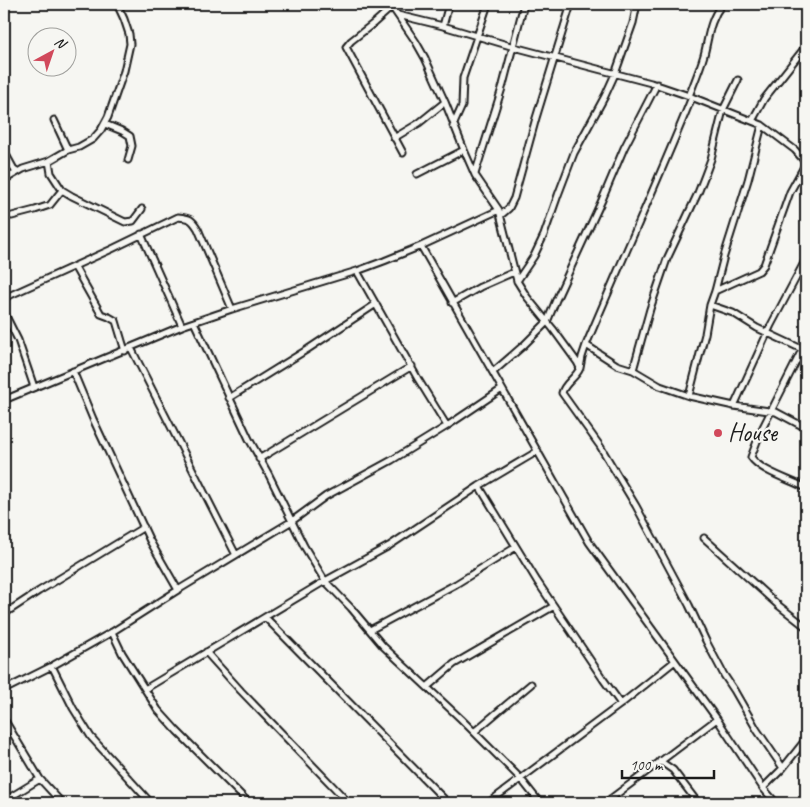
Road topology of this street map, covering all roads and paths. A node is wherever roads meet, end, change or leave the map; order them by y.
1 (117, 4) edge
2 (449, 4) edge
3 (488, 4) edge
4 (524, 4) edge
5 (571, 4) edge
6 (637, 4) edge
7 (722, 4) edge
8 (391, 5) edge
9 (397, 15) junction
10 (443, 26) junction
11 (476, 36) junction
12 (806, 46) edge
13 (514, 47) junction
14 (554, 58) junction
15 (615, 74) junction
16 (738, 80) dead end
17 (656, 84) junction
18 (690, 97) junction
19 (445, 102) junction
20 (723, 110) junction
21 (54, 120) dead end
22 (752, 121) junction
23 (105, 124) junction
24 (762, 125) junction
25 (453, 126) junction
26 (394, 138) junction
27 (68, 150) junction
28 (464, 150) junction
29 (4, 151) edge
30 (402, 153) dead end
31 (128, 160) dead end
32 (49, 161) junction
33 (16, 173) junction
34 (417, 174) dead end
35 (475, 174) junction
36 (4, 180) edge
37 (62, 190) junction
38 (142, 209) dead end
39 (500, 212) junction
40 (12, 216) dead end
41 (141, 234) junction
42 (421, 246) junction
43 (806, 258) edge
44 (74, 266) junction
45 (357, 271) junction
46 (514, 272) junction
47 (517, 281) junction
48 (716, 290) junction
49 (4, 298) edge
50 (452, 303) junction
51 (376, 304) junction
52 (710, 305) junction
53 (232, 309) junction
54 (4, 312) edge
55 (194, 322) junction
56 (547, 322) junction
57 (182, 326) junction
58 (768, 332) junction
59 (806, 342) edge
60 (586, 345) junction
61 (131, 348) junction
62 (124, 350) junction
63 (804, 350) edge
64 (412, 366) junction
65 (580, 368) junction
66 (633, 370) junction
67 (73, 371) junction
68 (493, 372) junction
69 (34, 388) junction
70 (502, 389) junction
71 (689, 396) junction
72 (229, 398) junction
73 (4, 400) edge
74 (734, 406) junction
75 (772, 411) junction
76 (447, 426) junction
77 (806, 428) edge
78 (538, 451) junction
79 (259, 459) junction
80 (479, 486) junction
81 (806, 488) edge
82 (292, 521) junction
83 (144, 527) junction
84 (704, 538) dead end
85 (516, 547) junction
86 (236, 555) junction
87 (326, 581) junction
88 (178, 590) junction
89 (554, 606) junction
90 (4, 614) edge
91 (265, 618) junction
92 (806, 627) edge
93 (370, 630) junction
94 (112, 632) junction
95 (206, 652) junction
96 (675, 661) junction
97 (52, 666) junction
98 (531, 684) dead end
99 (427, 687) junction
100 (145, 689) junction
101 (4, 690) edge
102 (621, 704) junction
103 (4, 719) edge
104 (717, 719) junction
105 (474, 732) junction
106 (806, 739) edge
107 (660, 761) junction
108 (782, 768) junction
109 (521, 779) junction
110 (40, 780) junction
111 (764, 788) junction
112 (4, 801) edge
113 (62, 803) edge
114 (151, 803) edge
115 (249, 803) edge
116 (349, 803) edge
117 (448, 803) edge
118 (488, 803) edge
119 (540, 803) edge
120 (605, 803) edge
121 (698, 803) edge
122 (776, 803) edge

1 - 23 street
2 - 10 street
3 - 11 street
4 - 13 street
5 - 14 street
6 - 15 street
7 - 18 street
8 - 9 street
8 - 26 street
9 - 10 street
9 - 19 street
10 - 11 street
11 - 13 street
11 - 25 street
12 - 22 street
13 - 14 street
13 - 35 street
14 - 15 street
14 - 39 street
15 - 17 street
15 - 47 street
16 - 20 street
17 - 18 street
17 - 56 street
18 - 20 street
18 - 60 street
19 - 25 street
19 - 26 street
20 - 22 street
20 - 66 street
21 - 27 street
22 - 24 street
23 - 27 street
23 - 31 street
24 - 48 street
24 - 48 street
25 - 28 street
26 - 30 street
27 - 32 street
28 - 34 street
28 - 35 street
29 - 33 street
32 - 33 street
32 - 37 street
33 - 36 street
35 - 39 street
37 - 38 street
37 - 40 street
39 - 42 street
39 - 46 street
41 - 44 street
41 - 53 street
41 - 57 street
42 - 45 street
42 - 50 street
43 - 58 street
44 - 49 street
44 - 62 street
45 - 51 street
45 - 53 street
46 - 47 street
46 - 50 street
47 - 56 street
48 - 52 street
50 - 68 street
51 - 64 street
51 - 72 street
52 - 58 street
52 - 71 street
53 - 55 street
54 - 69 street
55 - 57 street
55 - 72 street
56 - 65 street
56 - 68 street
57 - 61 street
58 - 63 street
58 - 74 street
59 - 63 street
60 - 65 street
60 - 66 street
61 - 62 street
61 - 86 street
62 - 67 street
63 - 75 street
64 - 76 street
64 - 79 street
65 - 108 street
66 - 71 street
67 - 69 street
67 - 83 street
68 - 70 street
69 - 73 street
70 - 76 street
70 - 78 street
71 - 74 street
72 - 79 street
74 - 75 street
75 - 77 street
75 - 81 street
76 - 82 street
78 - 80 street
78 - 96 street
79 - 82 street
80 - 85 street
80 - 87 street
82 - 86 street
82 - 87 street
83 - 88 street
83 - 90 street
84 - 92 street
85 - 89 street
85 - 93 street
86 - 88 street
87 - 91 street
87 - 93 street
88 - 94 street
89 - 99 street
89 - 102 street
91 - 95 street
91 - 117 street
93 - 99 street
94 - 97 street
94 - 100 street
95 - 100 street
95 - 116 street
96 - 102 street
96 - 104 street
97 - 101 street
97 - 114 street
98 - 105 street
99 - 105 street
100 - 115 street
102 - 109 street
103 - 110 street
104 - 107 street
104 - 111 street
105 - 109 street
106 - 108 street
107 - 120 street
107 - 121 street
108 - 111 street
109 - 118 street
109 - 119 street
110 - 112 street
110 - 113 street
111 - 122 street

